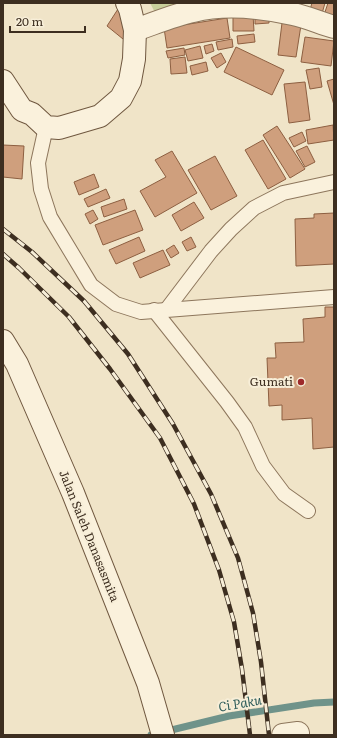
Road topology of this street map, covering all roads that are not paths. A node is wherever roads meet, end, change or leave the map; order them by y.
1 (127, 3) edge
2 (334, 27) edge
3 (135, 30) junction
4 (3, 81) edge
5 (13, 108) edge
6 (46, 127) junction
7 (334, 182) edge
8 (334, 297) edge
9 (161, 310) junction
10 (3, 341) edge
11 (308, 511) dead end
12 (163, 735) edge
13 (283, 735) edge
14 (298, 735) edge

1 - 3 main road
2 - 3 main road
3 - 6 main road
4 - 5 main road
5 - 6 main road
6 - 9 lane
7 - 9 lane
8 - 9 lane
9 - 11 lane
10 - 12 main road, Jalan Saleh Danasasmita
13 - 14 main road

